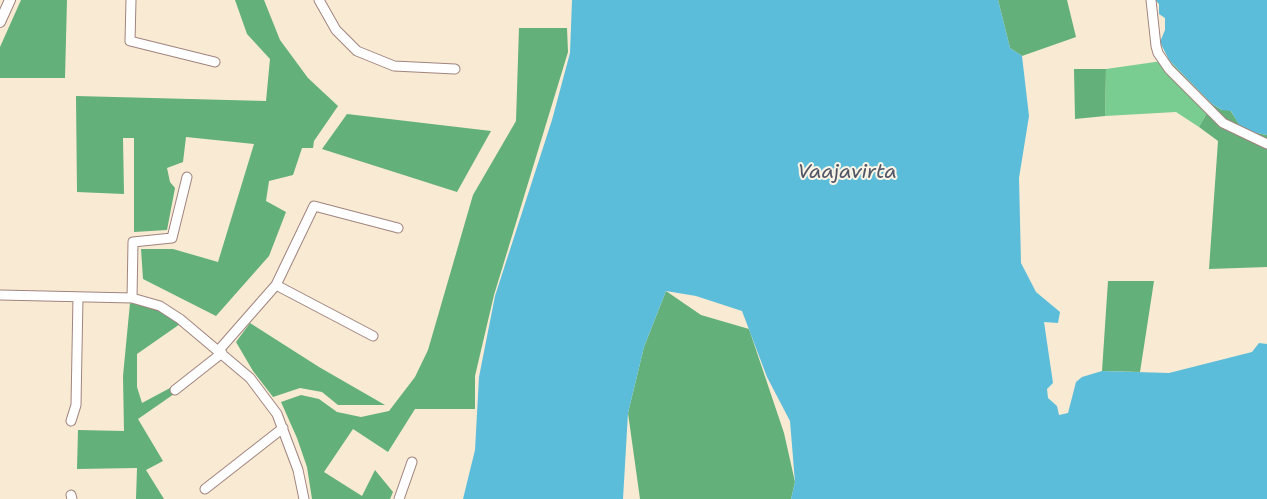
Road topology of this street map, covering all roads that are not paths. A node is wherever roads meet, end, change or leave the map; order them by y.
1 (10, 0) edge
2 (131, 0) edge
3 (319, 0) edge
4 (1151, 0) edge
5 (0, 22) edge
6 (215, 62) dead end
7 (455, 69) dead end
8 (1267, 144) edge
9 (187, 177) dead end
10 (398, 228) dead end
11 (276, 285) junction
12 (0, 295) edge
13 (78, 297) junction
14 (132, 298) junction
15 (373, 336) dead end
16 (221, 352) junction
17 (175, 390) dead end
18 (71, 421) dead end
19 (282, 428) junction
20 (412, 462) dead end
21 (205, 489) dead end
22 (304, 499) edge
23 (399, 499) edge

1 - 5 street
2 - 6 street
3 - 7 street
4 - 8 street
9 - 14 street
10 - 11 street
11 - 15 street
11 - 16 street
12 - 13 street
13 - 14 street
13 - 18 street
14 - 16 street
16 - 17 street
16 - 19 street
19 - 21 street
19 - 22 street
20 - 23 street

